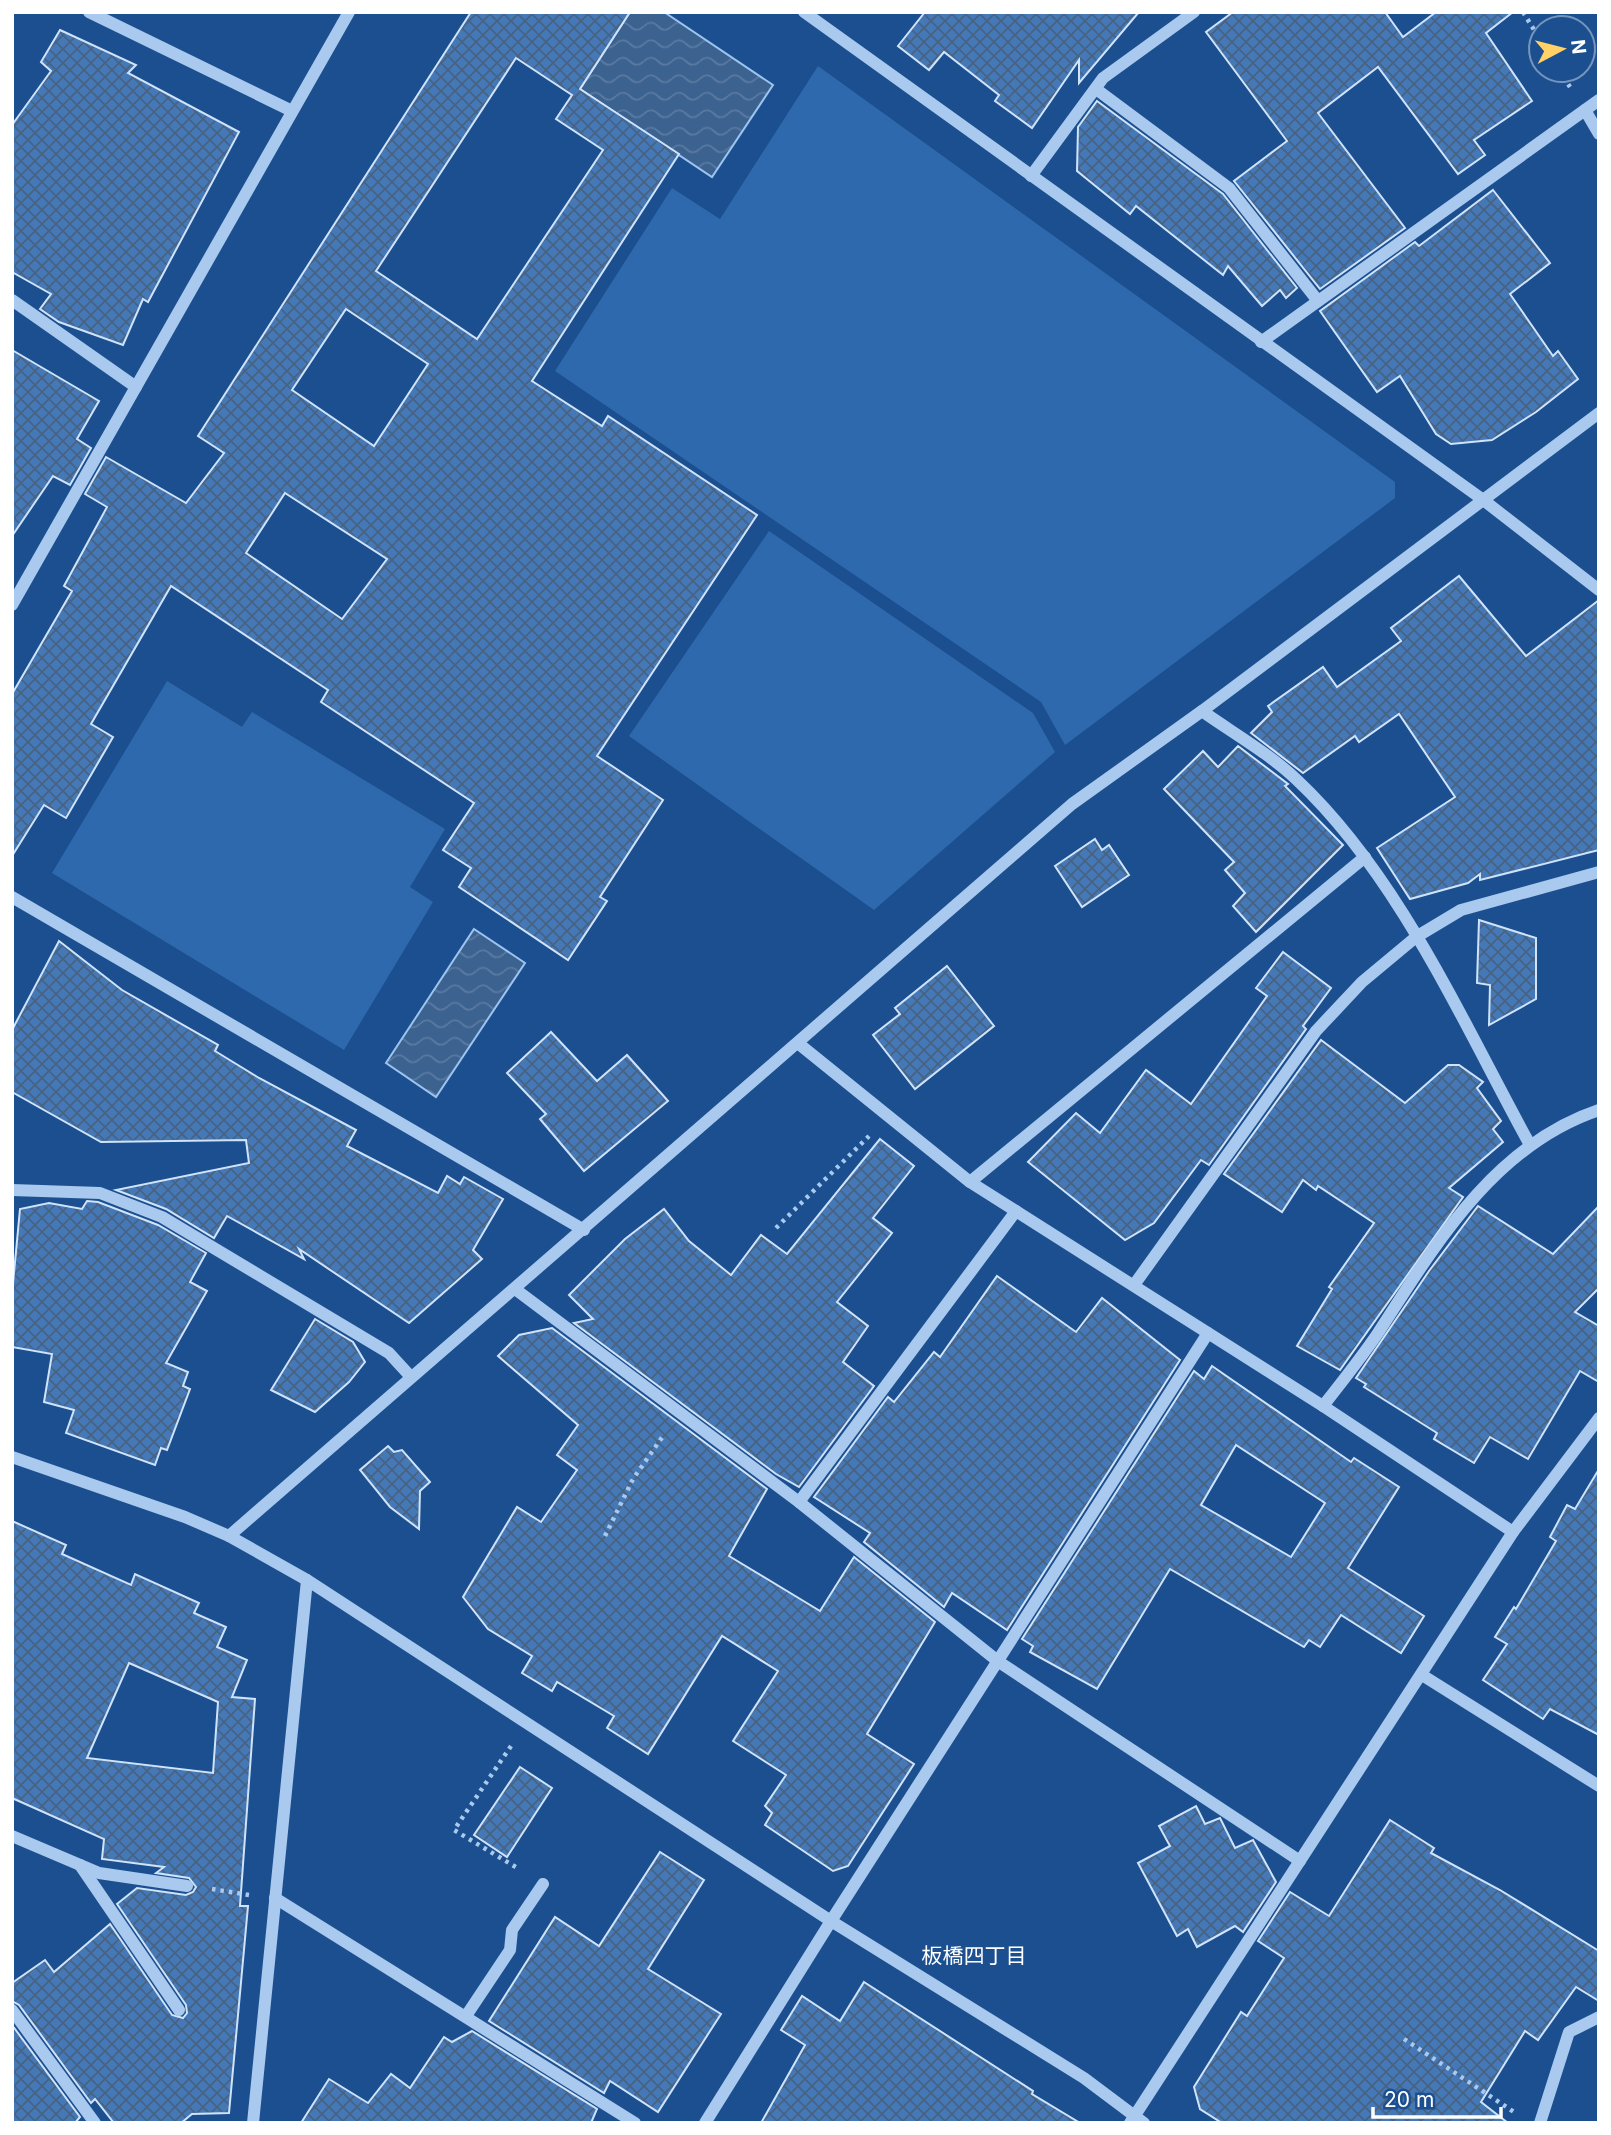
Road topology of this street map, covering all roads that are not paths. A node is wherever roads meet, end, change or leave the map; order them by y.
1 (89, 12) edge
2 (349, 12) edge
3 (804, 12) edge
4 (1194, 12) edge
5 (1096, 89) junction
6 (1599, 100) edge
7 (1585, 110) junction
8 (292, 111) junction
9 (1599, 134) edge
10 (1031, 177) junction
11 (12, 300) edge
12 (1318, 301) junction
13 (1261, 342) junction
14 (136, 387) junction
15 (1599, 413) edge
16 (1482, 499) junction
17 (1599, 590) edge
18 (12, 605) edge
19 (1202, 711) junction
20 (1365, 857) junction
21 (1599, 872) edge
22 (12, 897) edge
23 (1416, 937) junction
24 (799, 1044) junction
25 (1599, 1110) edge
26 (1529, 1143) junction
27 (970, 1182) junction
28 (12, 1190) edge
29 (1016, 1211) junction
30 (584, 1230) junction
31 (1134, 1285) junction
32 (515, 1289) junction
33 (1208, 1333) junction
34 (411, 1377) junction
35 (1324, 1406) junction
36 (1599, 1418) edge
37 (12, 1457) edge
38 (799, 1502) junction
39 (1513, 1532) junction
40 (229, 1536) junction
41 (307, 1580) junction
42 (999, 1662) junction
43 (1422, 1675) junction
44 (1599, 1786) edge
45 (12, 1836) edge
46 (1300, 1861) junction
47 (80, 1865) junction
48 (543, 1884) road end
49 (187, 1886) road end
50 (275, 1898) junction
51 (831, 1921) junction
52 (12, 2010) edge
53 (179, 2010) dead end
54 (466, 2016) junction
55 (1599, 2017) edge
56 (1136, 2120) edge
57 (95, 2123) edge
58 (253, 2123) edge
59 (635, 2123) edge
60 (705, 2123) edge
61 (1540, 2123) edge

1 - 8 street
2 - 8 street
3 - 10 street
4 - 5 street
5 - 10 street
5 - 12 street
6 - 7 street
7 - 9 street
7 - 12 street
8 - 14 street
10 - 13 street
11 - 14 street
12 - 13 street
13 - 16 street
14 - 18 street
15 - 16 street
16 - 17 street
16 - 19 street
19 - 20 street
19 - 24 street
20 - 23 street
20 - 27 street
21 - 23 street
22 - 30 street
23 - 26 street
23 - 31 street
24 - 27 street
24 - 30 street
25 - 26 street
26 - 35 street
27 - 29 street
28 - 34 street
29 - 31 street
29 - 38 street
30 - 32 street
31 - 33 street
32 - 34 street
32 - 38 street
33 - 35 street
33 - 42 street
34 - 40 street
35 - 39 street
36 - 39 street
37 - 40 street
38 - 42 street
39 - 43 street
40 - 41 street
41 - 50 street
41 - 51 street
42 - 46 street
42 - 51 street
43 - 44 street
43 - 46 street
45 - 47 street
46 - 56 street
47 - 49 street
47 - 53 street
48 - 54 street
50 - 54 street
50 - 58 street
51 - 56 street
51 - 60 street
52 - 57 street
54 - 59 street
55 - 61 street

